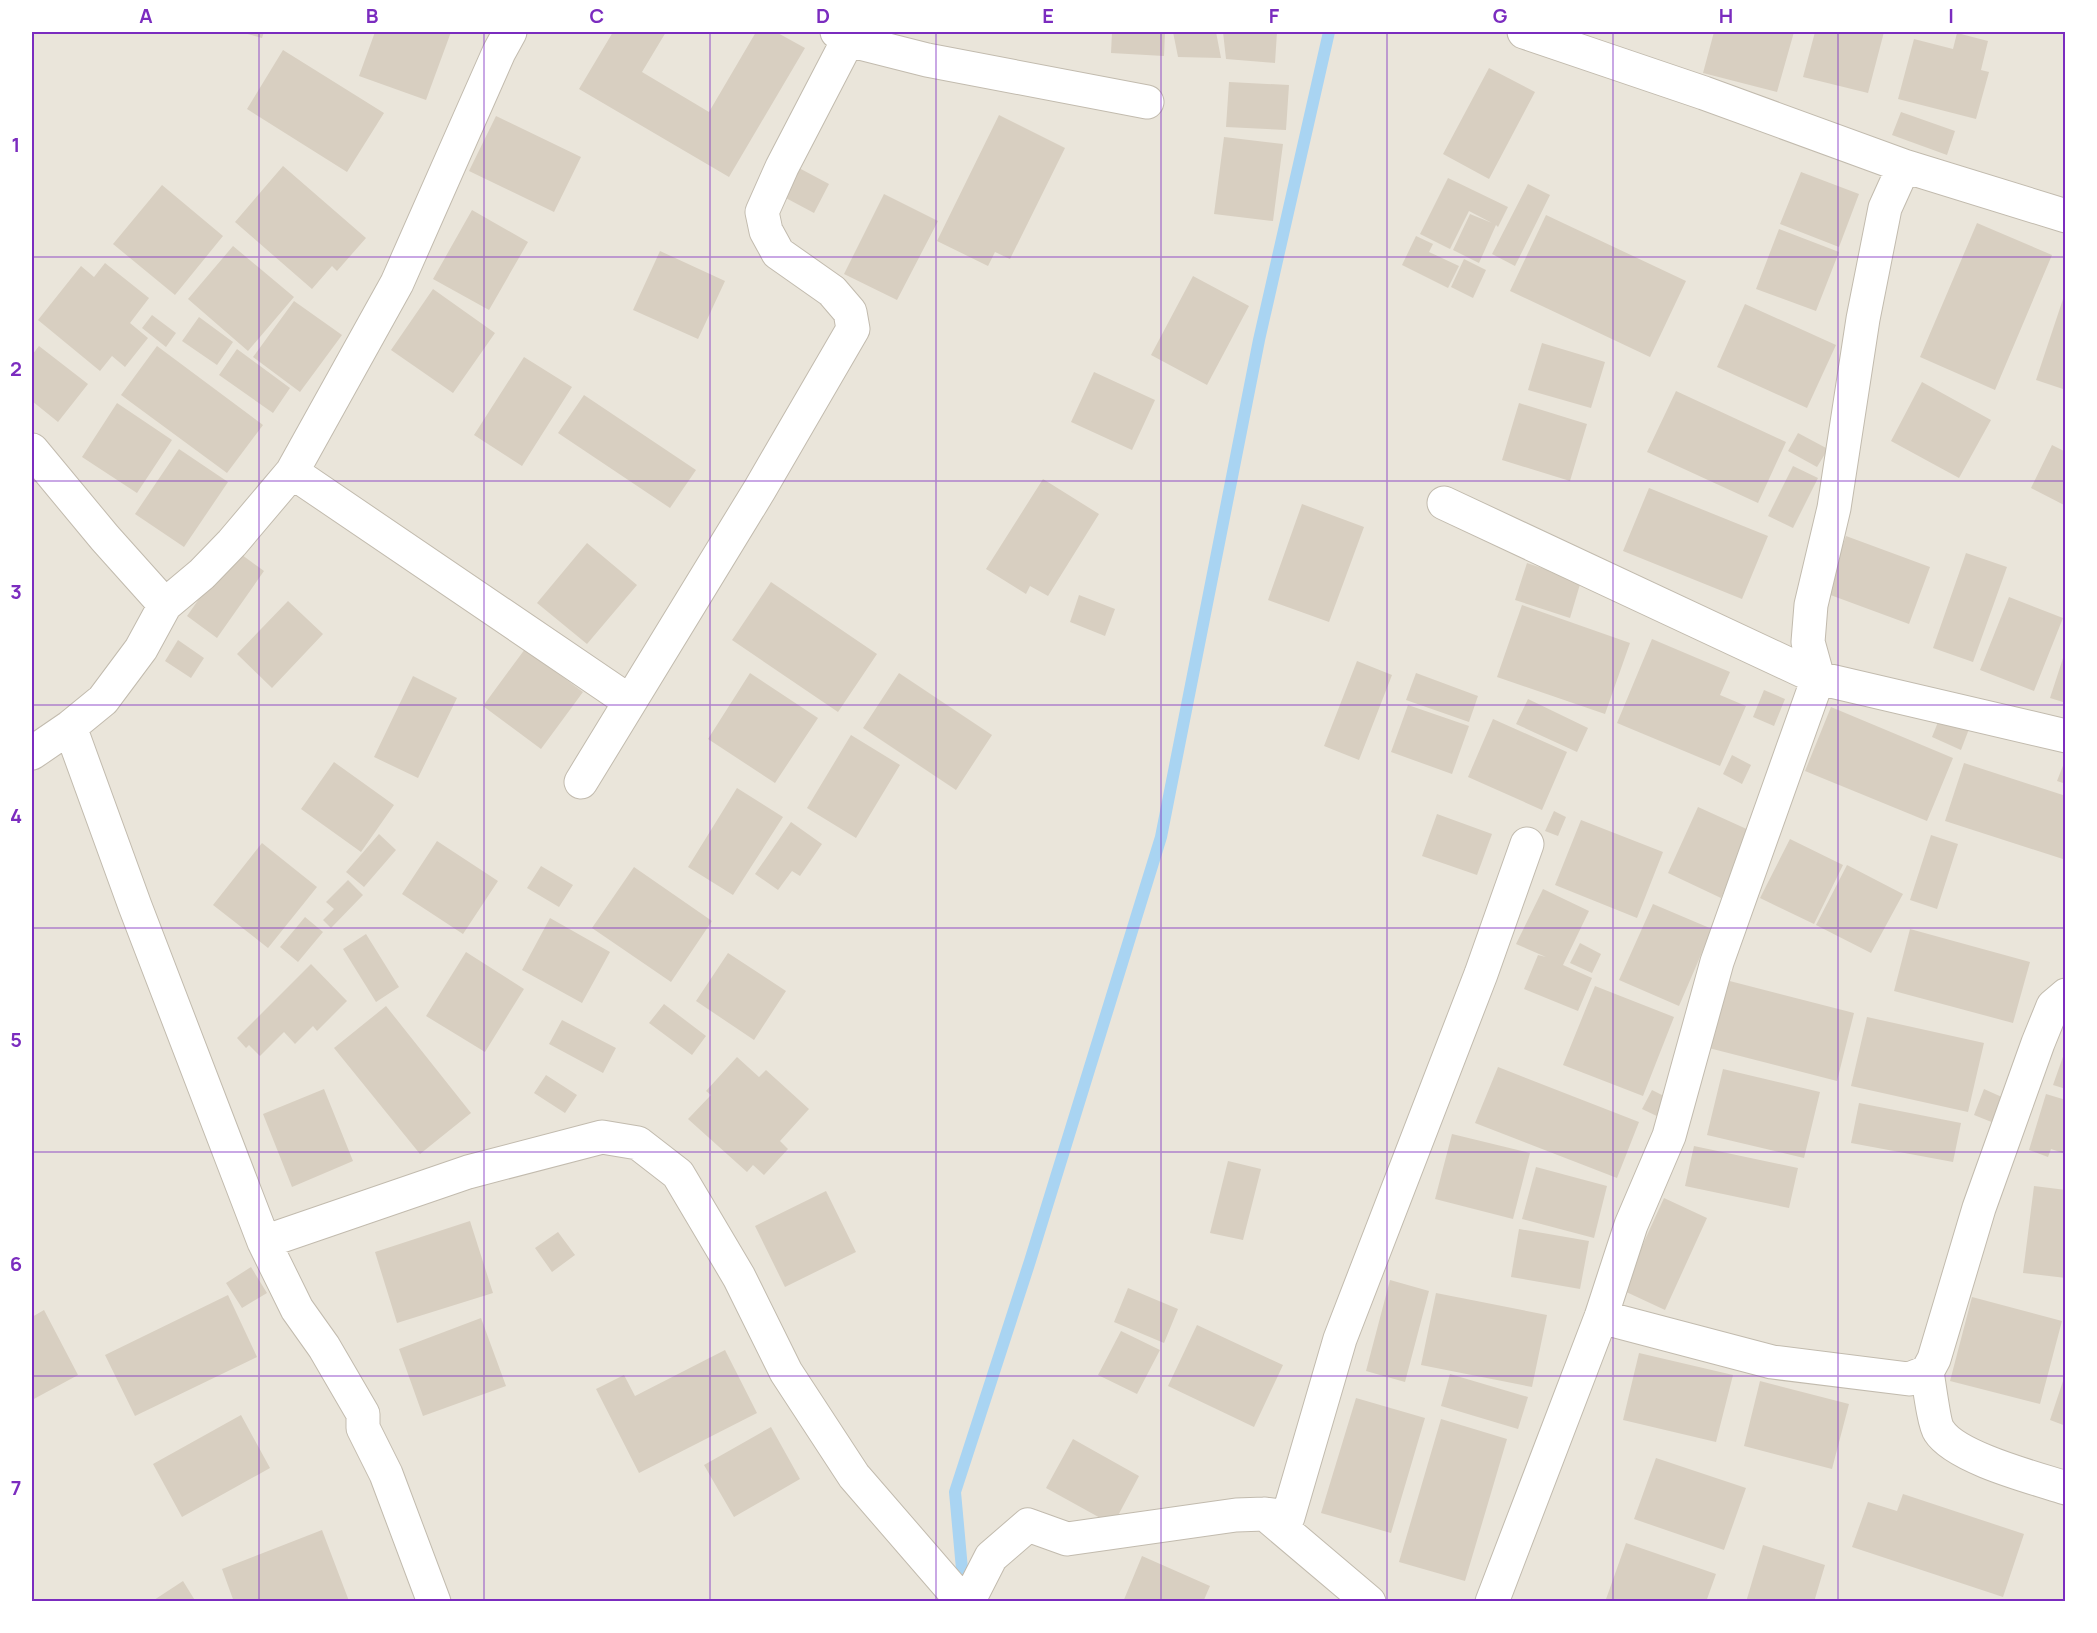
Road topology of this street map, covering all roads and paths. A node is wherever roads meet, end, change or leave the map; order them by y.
1 (510, 32) edge
2 (1524, 32) edge
3 (842, 36) edge
4 (1147, 102) dead end
5 (1904, 166) junction
6 (2066, 216) edge
7 (32, 450) edge
8 (292, 472) junction
9 (1444, 503) dead end
10 (165, 604) junction
11 (1818, 678) junction
12 (629, 701) junction
13 (70, 727) junction
14 (2066, 736) edge
15 (32, 753) edge
16 (581, 782) dead end
17 (1527, 844) dead end
18 (2066, 995) edge
19 (264, 1242) junction
20 (1601, 1317) junction
21 (1926, 1372) junction
22 (2066, 1488) edge
23 (1265, 1514) junction
24 (434, 1602) edge
25 (963, 1602) edge
26 (968, 1602) edge
27 (1369, 1602) edge
28 (1492, 1602) edge

1 - 8 street
2 - 5 street
3 - 4 street
3 - 12 street
5 - 6 street
5 - 11 street
7 - 10 street
8 - 10 street
8 - 12 street
9 - 11 street
10 - 13 street
11 - 14 street
11 - 20 street
12 - 16 street
13 - 15 street
13 - 19 street
17 - 23 street
18 - 21 street
19 - 24 street
19 - 25 street
20 - 21 street
20 - 28 street
21 - 22 street
23 - 26 street
23 - 27 street

